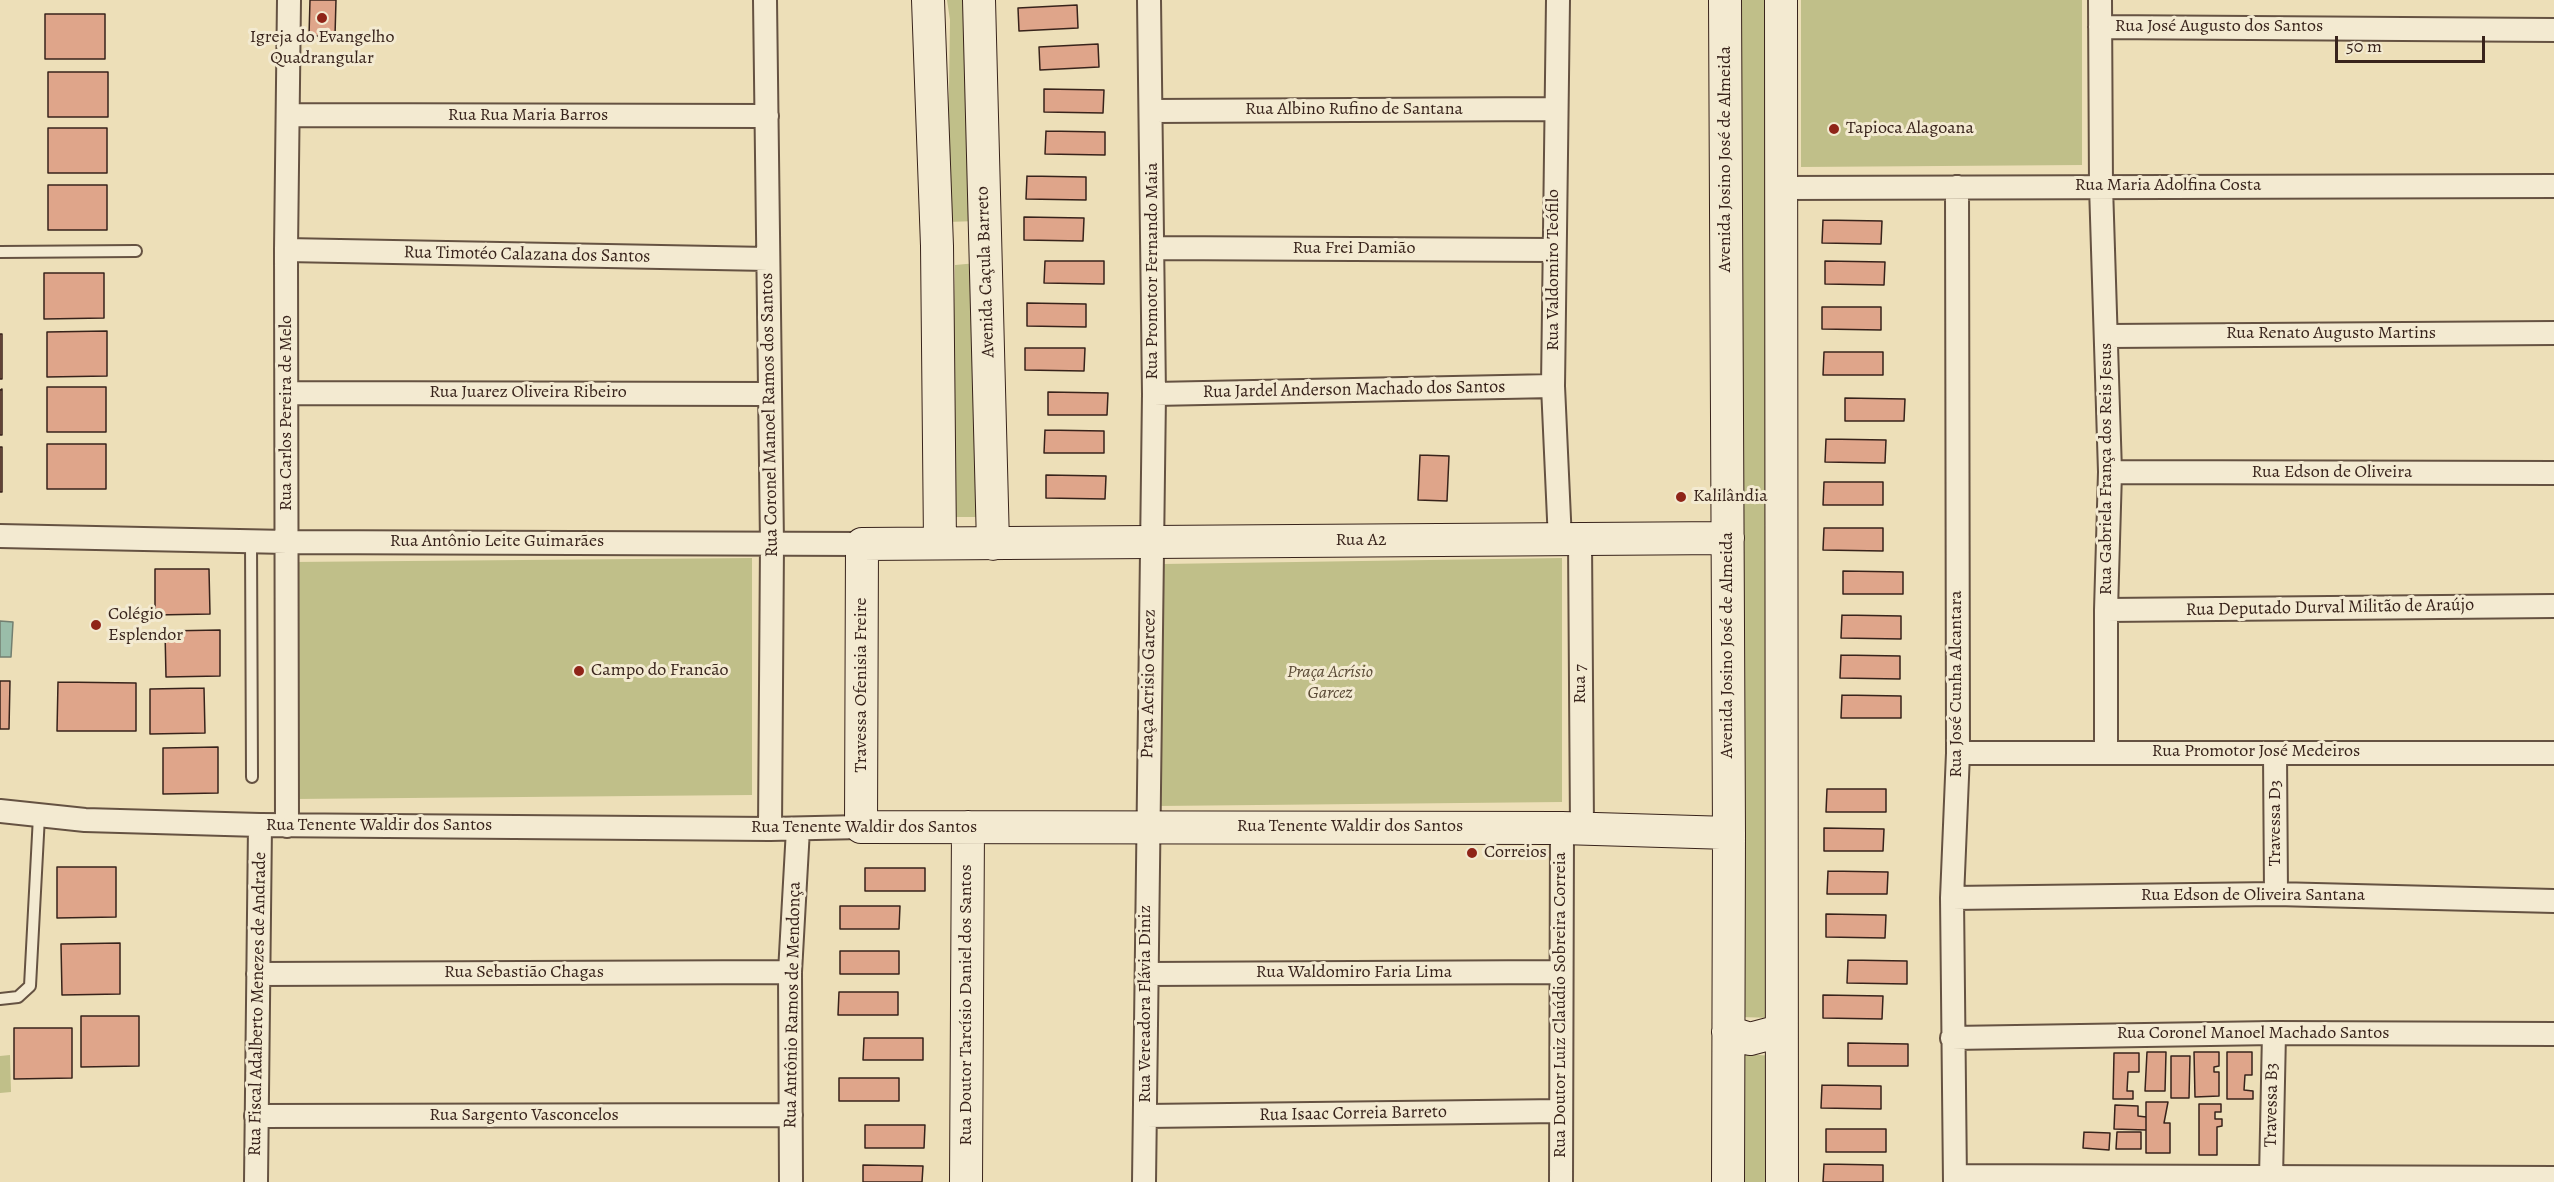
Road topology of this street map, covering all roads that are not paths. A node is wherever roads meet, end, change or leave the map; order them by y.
1 (289, 0) edge
2 (765, 0) edge
3 (928, 0) edge
4 (979, 0) edge
5 (1149, 0) edge
6 (1558, 0) edge
7 (1725, 0) edge
8 (1781, 0) edge
9 (2100, 0) edge
10 (2100, 27) junction
11 (2554, 30) edge
12 (1556, 109) junction
13 (1152, 111) junction
14 (288, 115) junction
15 (767, 116) junction
16 (2101, 186) junction
17 (2554, 186) edge
18 (1957, 187) junction
19 (1782, 188) junction
20 (937, 246) junction
21 (985, 246) junction
22 (1154, 248) junction
23 (286, 250) junction
24 (1554, 250) junction
25 (136, 251) dead end
26 (0, 252) edge
27 (768, 259) junction
28 (2554, 333) edge
29 (2108, 336) junction
30 (1553, 386) junction
31 (287, 393) junction
32 (770, 394) junction
33 (1154, 394) junction
34 (2110, 472) junction
35 (2554, 473) edge
36 (0, 536) edge
37 (1728, 538) junction
38 (1570, 540) junction
39 (251, 541) junction
40 (287, 542) junction
41 (1151, 542) junction
42 (772, 543) junction
43 (940, 543) junction
44 (862, 544) junction
45 (993, 544) junction
46 (2554, 606) edge
47 (2106, 610) junction
48 (2106, 751) junction
49 (1958, 753) junction
50 (2275, 753) junction
51 (2554, 753) edge
52 (252, 777) dead end
53 (0, 811) edge
54 (39, 816) junction
55 (260, 825) junction
56 (287, 826) junction
57 (1147, 826) junction
58 (861, 827) junction
59 (968, 827) junction
60 (1572, 828) junction
61 (770, 829) junction
62 (798, 829) junction
63 (1730, 833) junction
64 (2276, 894) junction
65 (1952, 898) junction
66 (2554, 901) edge
67 (790, 972) junction
68 (1560, 972) junction
69 (258, 974) junction
70 (1147, 974) junction
71 (0, 999) edge
72 (1780, 1031) junction
73 (1728, 1032) junction
74 (2274, 1033) junction
75 (2554, 1034) edge
76 (1952, 1038) junction
77 (1561, 1111) junction
78 (791, 1115) junction
79 (256, 1116) junction
80 (1146, 1116) junction
81 (2271, 1178) junction
82 (2554, 1178) edge
83 (1955, 1179) edge
84 (256, 1182) edge
85 (791, 1182) edge
86 (966, 1182) edge
87 (1144, 1182) edge
88 (1561, 1182) edge
89 (1728, 1182) edge
90 (1782, 1182) edge

1 - 14 street, Rua Carlos Pereira de Melo
2 - 15 street, Rua Coronel Manoel Ramos dos Santos
3 - 20 street
4 - 21 street, Avenida Caçula Barreto
5 - 13 street, Rua Promotor Fernando Maia
6 - 12 street, Rua Valdomiro Teófilo
7 - 37 street, Avenida Josino José de Almeida
8 - 19 street
9 - 10 street, Rua Gabriela França dos Reis Jesus
10 - 11 street, Rua José Augusto dos Santos
10 - 16 street, Rua Gabriela França dos Reis Jesus
12 - 13 street, Rua Albino Rufino de Santana
12 - 24 street, Rua Valdomiro Teófilo
13 - 22 street, Rua Promotor Fernando Maia
14 - 15 street, Rua Rua Maria Barros
14 - 23 street, Rua Carlos Pereira de Melo
15 - 27 street, Rua Coronel Manoel Ramos dos Santos
16 - 17 street, Rua Maria Adolfina Costa
16 - 18 street, Rua Maria Adolfina Costa
16 - 29 street, Rua Gabriela França dos Reis Jesus
18 - 19 street, Rua Maria Adolfina Costa
18 - 49 street, Rua José Cunha Alcantara
19 - 72 street
20 - 21 street
20 - 43 street
21 - 45 street, Avenida Caçula Barreto
22 - 24 street, Rua Frei Damião
22 - 33 street, Rua Promotor Fernando Maia
23 - 27 street, Rua Timotéo Calazana dos Santos
23 - 31 street, Rua Carlos Pereira de Melo
24 - 30 street, Rua Valdomiro Teófilo
25 - 26 lane
27 - 32 street, Rua Coronel Manoel Ramos dos Santos
28 - 29 street, Rua Renato Augusto Martins
29 - 34 street, Rua Gabriela França dos Reis Jesus
30 - 33 street, Rua Jardel Anderson Machado dos Santos
30 - 38 street, Rua Valdomiro Teófilo
31 - 32 street, Rua Juarez Oliveira Ribeiro
31 - 40 street, Rua Carlos Pereira de Melo
32 - 42 street, Rua Coronel Manoel Ramos dos Santos
33 - 41 street, Rua Promotor Fernando Maia
34 - 35 street, Rua Edson de Oliveira
34 - 47 street, Rua Gabriela França dos Reis Jesus
36 - 39 street, Rua Antônio Leite Guimarães
37 - 38 street, Rua A2
37 - 63 street, Avenida Josino José de Almeida
38 - 41 street, Rua A2
38 - 60 street, Rua 7
39 - 40 street, Rua Antônio Leite Guimarães
39 - 52 lane
40 - 42 street, Rua Antônio Leite Guimarães
40 - 56 street, Rua Carlos Pereira de Melo
41 - 45 street, Rua A2
41 - 57 street, Praça Acrisio Garcez
42 - 44 street, Rua Antônio Leite Guimarães
42 - 61 street, Rua Coronel Manoel Ramos dos Santos
43 - 44 street, Rua Antônio Leite Guimarães
43 - 45 street, Rua Antônio Leite Guimarães
44 - 58 street, Travessa Ofenisia Freire
46 - 47 street, Rua Deputado Durval Militão de Araújo
47 - 48 street, Rua Gabriela França dos Reis Jesus
48 - 49 street, Rua Promotor José Medeiros
48 - 50 street, Rua Promotor José Medeiros
49 - 65 street, Rua José Cunha Alcantara
50 - 51 street, Rua Promotor José Medeiros
50 - 64 street, Travessa D3
53 - 54 street, Rua Tenente Waldir dos Santos
54 - 55 street, Rua Tenente Waldir dos Santos
54 - 71 lane
55 - 56 street, Rua Tenente Waldir dos Santos
55 - 69 street, Rua Fiscal Adalberto Menezes de Andrade
56 - 61 street, Rua Tenente Waldir dos Santos
57 - 59 street, Rua Tenente Waldir dos Santos
57 - 60 street, Rua Tenente Waldir dos Santos
57 - 70 street, Rua Vereadora Flávia Diniz
58 - 59 street, Rua Tenente Waldir dos Santos
58 - 62 street, Rua Tenente Waldir dos Santos
59 - 86 street, Rua Doutor Tarcísio Daniel dos Santos
60 - 63 street, Rua Tenente Waldir dos Santos
60 - 68 street, Rua Doutor Luiz Claúdio Sobreira Correia
61 - 62 street, Rua Tenente Waldir dos Santos
62 - 67 street, Rua Antônio Ramos de Mendonça
63 - 73 street, Avenida Josino José de Almeida
64 - 65 street, Rua Edson de Oliveira Santana
64 - 66 street, Rua Edson de Oliveira Santana
65 - 76 street, Rua José Cunha Alcantara
67 - 69 street, Rua Sebastião Chagas
67 - 78 street, Rua Antônio Ramos de Mendonça
68 - 70 street, Rua Waldomiro Faria Lima
68 - 77 street, Rua Doutor Luiz Claúdio Sobreira Correia
69 - 79 street, Rua Fiscal Adalberto Menezes de Andrade
70 - 80 street, Rua Vereadora Flávia Diniz
72 - 73 street
72 - 90 street
73 - 89 street, Avenida Josino José de Almeida
74 - 75 street, Rua Coronel Manoel Machado Santos
74 - 76 street, Rua Coronel Manoel Machado Santos
74 - 81 street, Travessa B3
76 - 83 street, Rua José Cunha Alcantara
77 - 80 street, Rua Isaac Correia Barreto
77 - 88 street, Rua Doutor Luiz Claúdio Sobreira Correia
78 - 79 street, Rua Sargento Vasconcelos
78 - 85 street, Rua Antônio Ramos de Mendonça
79 - 84 street, Rua Fiscal Adalberto Menezes de Andrade
80 - 87 street, Rua Vereadora Flávia Diniz
81 - 82 street
81 - 83 street

